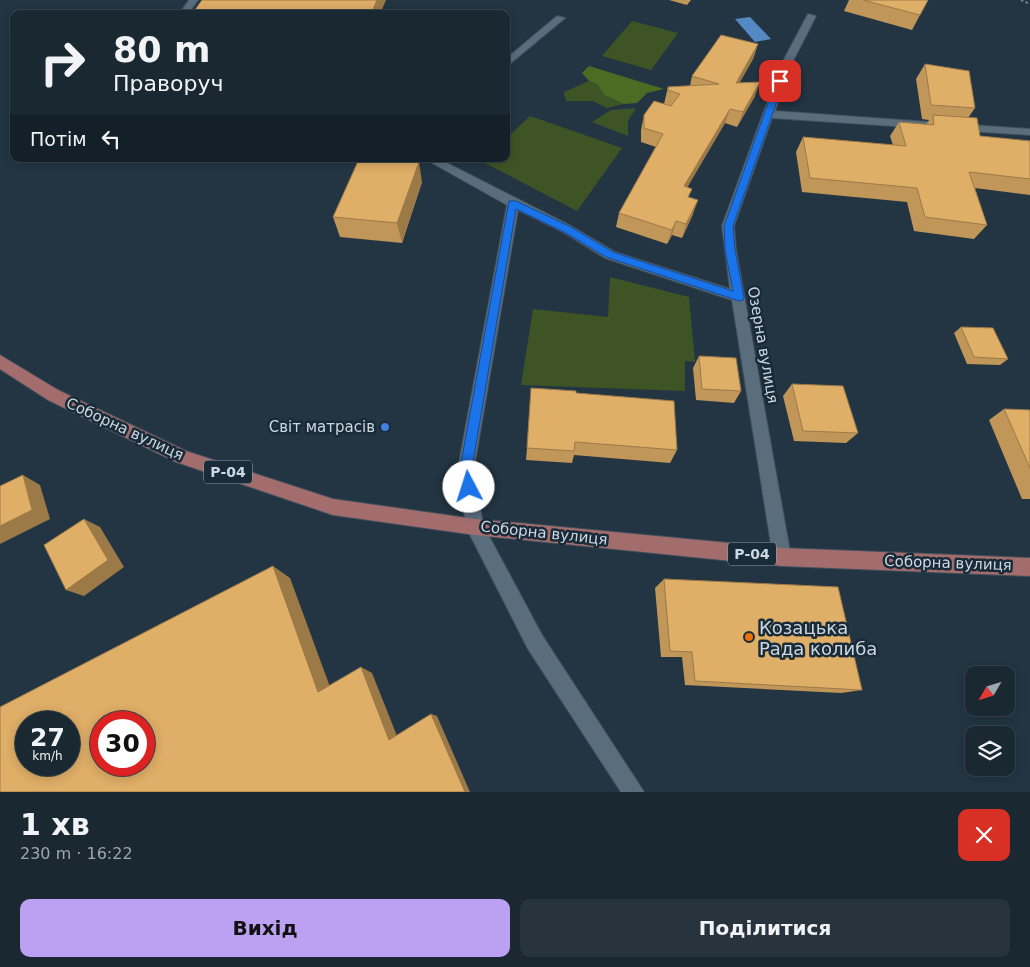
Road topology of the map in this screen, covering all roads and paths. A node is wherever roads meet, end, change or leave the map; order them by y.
1 (1021, 0) edge
2 (1030, 4) edge
3 (811, 16) dead end
4 (560, 18) dead end
5 (510, 61) edge
6 (768, 114) junction
7 (1030, 132) edge
8 (437, 162) edge
9 (513, 203) junction
10 (739, 297) junction
11 (0, 361) edge
12 (475, 527) junction
13 (782, 557) junction
14 (1030, 567) edge
15 (634, 792) edge

1 - 2 path
3 - 6 street, Озерна вулиця
4 - 5 street
6 - 7 street
6 - 10 street, Озерна вулиця
8 - 9 street
9 - 10 street
9 - 12 street
10 - 13 street, Озерна вулиця
11 - 12 main road, Соборна вулиця / Р-04
12 - 13 main road, Соборна вулиця / Р-04
12 - 15 street
13 - 14 main road, Соборна вулиця / Р-04

